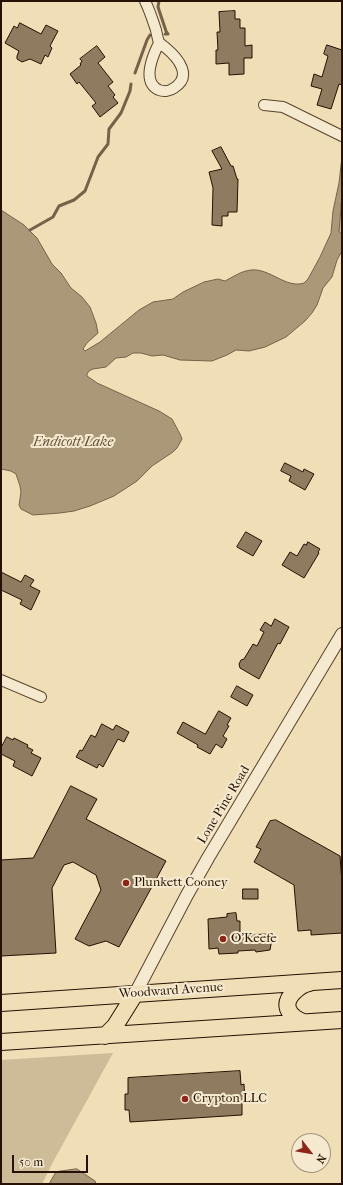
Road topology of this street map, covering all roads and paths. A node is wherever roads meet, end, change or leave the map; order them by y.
1 (145, 1) edge
2 (159, 43) junction
3 (264, 105) dead end
4 (342, 136) edge
5 (342, 634) edge
6 (1, 680) edge
7 (42, 697) dead end
8 (342, 980) edge
9 (312, 982) junction
10 (135, 994) junction
11 (1, 1003) edge
12 (342, 1020) edge
13 (304, 1022) junction
14 (105, 1036) junction
15 (1, 1042) edge

1 - 2 street
2 - 2 street
3 - 4 street
5 - 10 street, Lone Pine Road
6 - 7 street
8 - 9 main road, Woodward Avenue
9 - 10 main road, Woodward Avenue
9 - 13 main road
10 - 11 main road, Woodward Avenue
10 - 14 main road
12 - 13 main road
13 - 14 main road
14 - 15 main road

